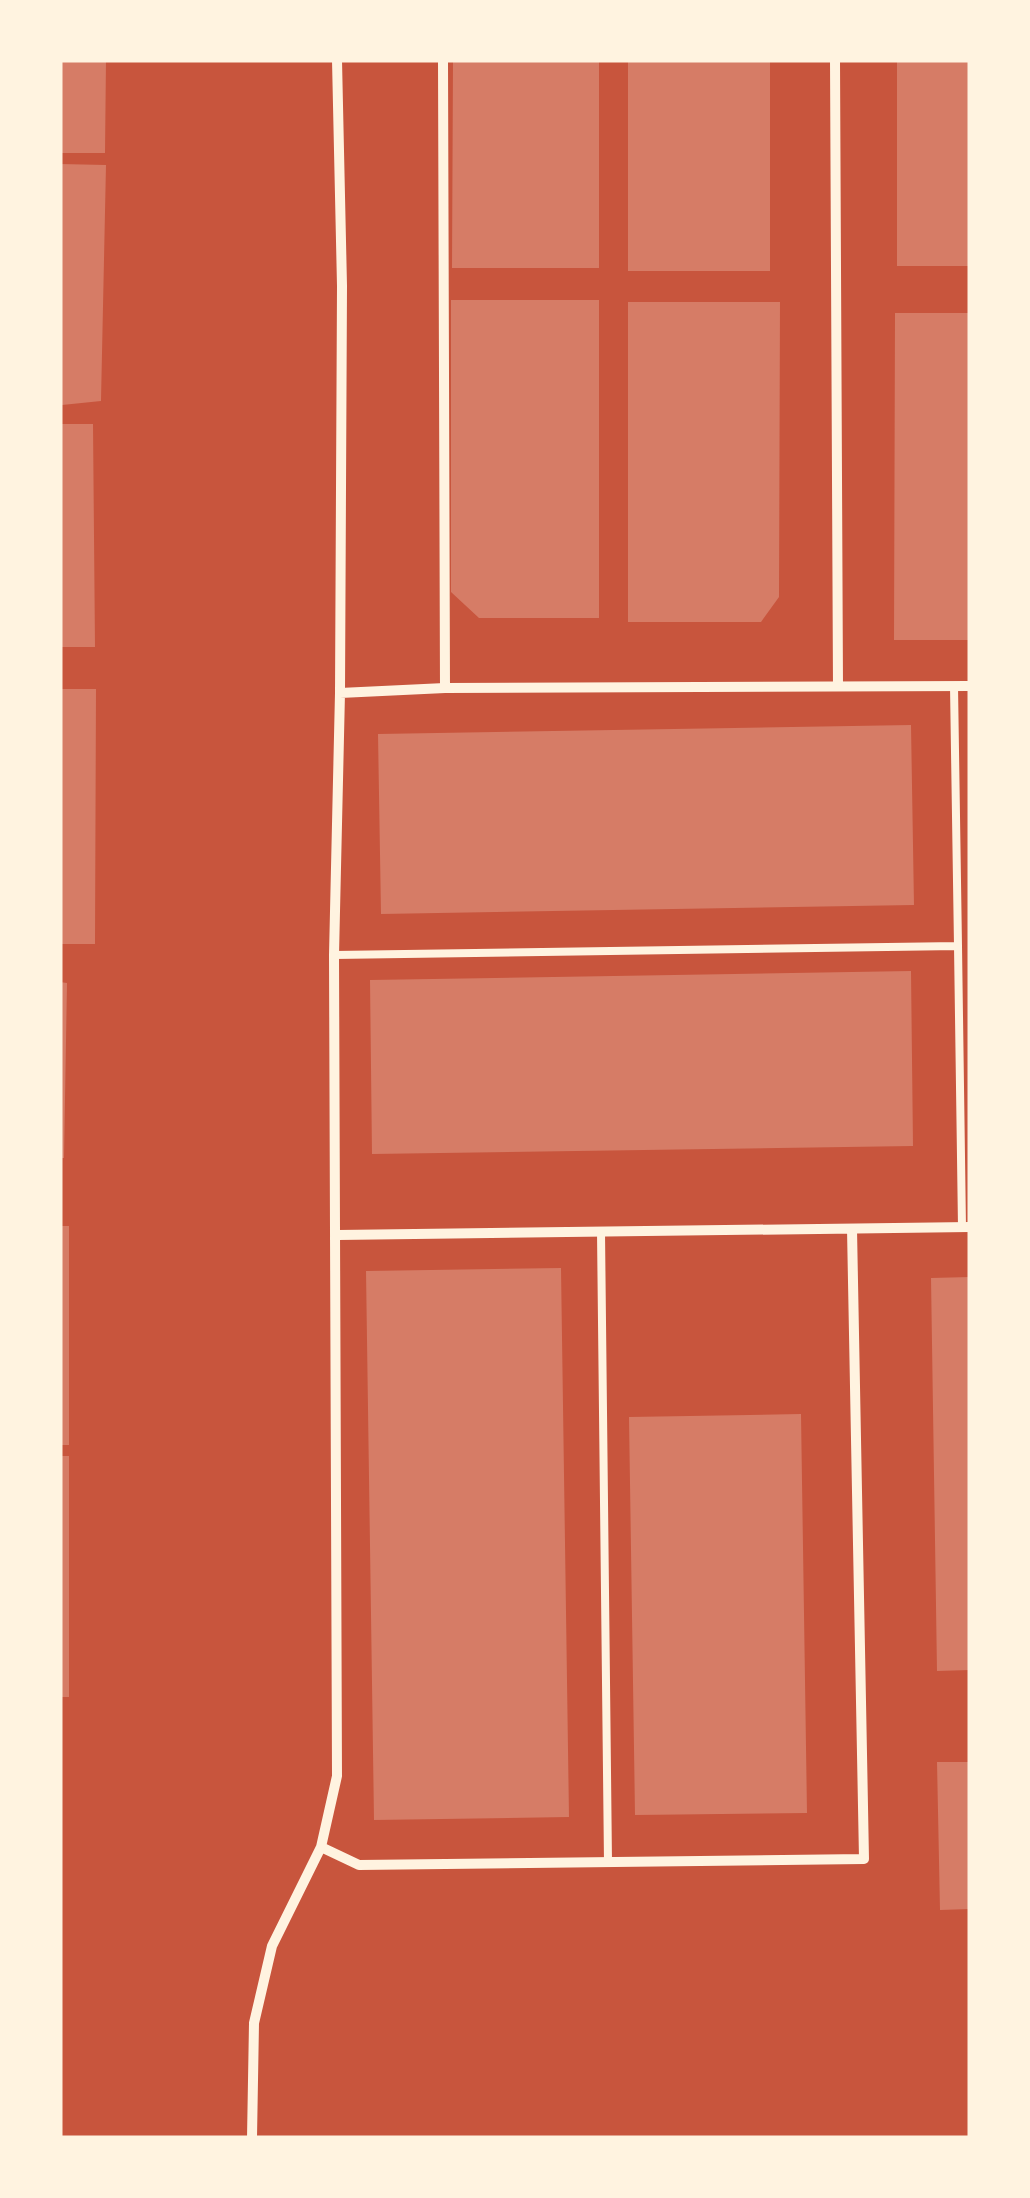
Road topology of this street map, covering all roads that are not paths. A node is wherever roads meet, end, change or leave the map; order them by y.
1 (337, 60) edge
2 (443, 60) edge
3 (835, 60) edge
4 (838, 686) junction
5 (954, 686) junction
6 (970, 686) edge
7 (445, 688) junction
8 (340, 693) junction
9 (958, 946) junction
10 (334, 956) junction
11 (966, 1227) edge
12 (852, 1229) junction
13 (601, 1232) junction
14 (338, 1235) junction
15 (320, 1847) junction
16 (608, 1862) junction
17 (252, 2138) edge

1 - 8 street
2 - 7 street
3 - 4 street
4 - 5 street
4 - 7 street
5 - 6 street
5 - 9 lane
7 - 8 street
8 - 10 street
9 - 10 lane
9 - 11 lane
10 - 14 street
11 - 12 street
12 - 13 street
12 - 16 street
13 - 14 street
13 - 16 lane
14 - 15 street
15 - 16 street
15 - 17 street

